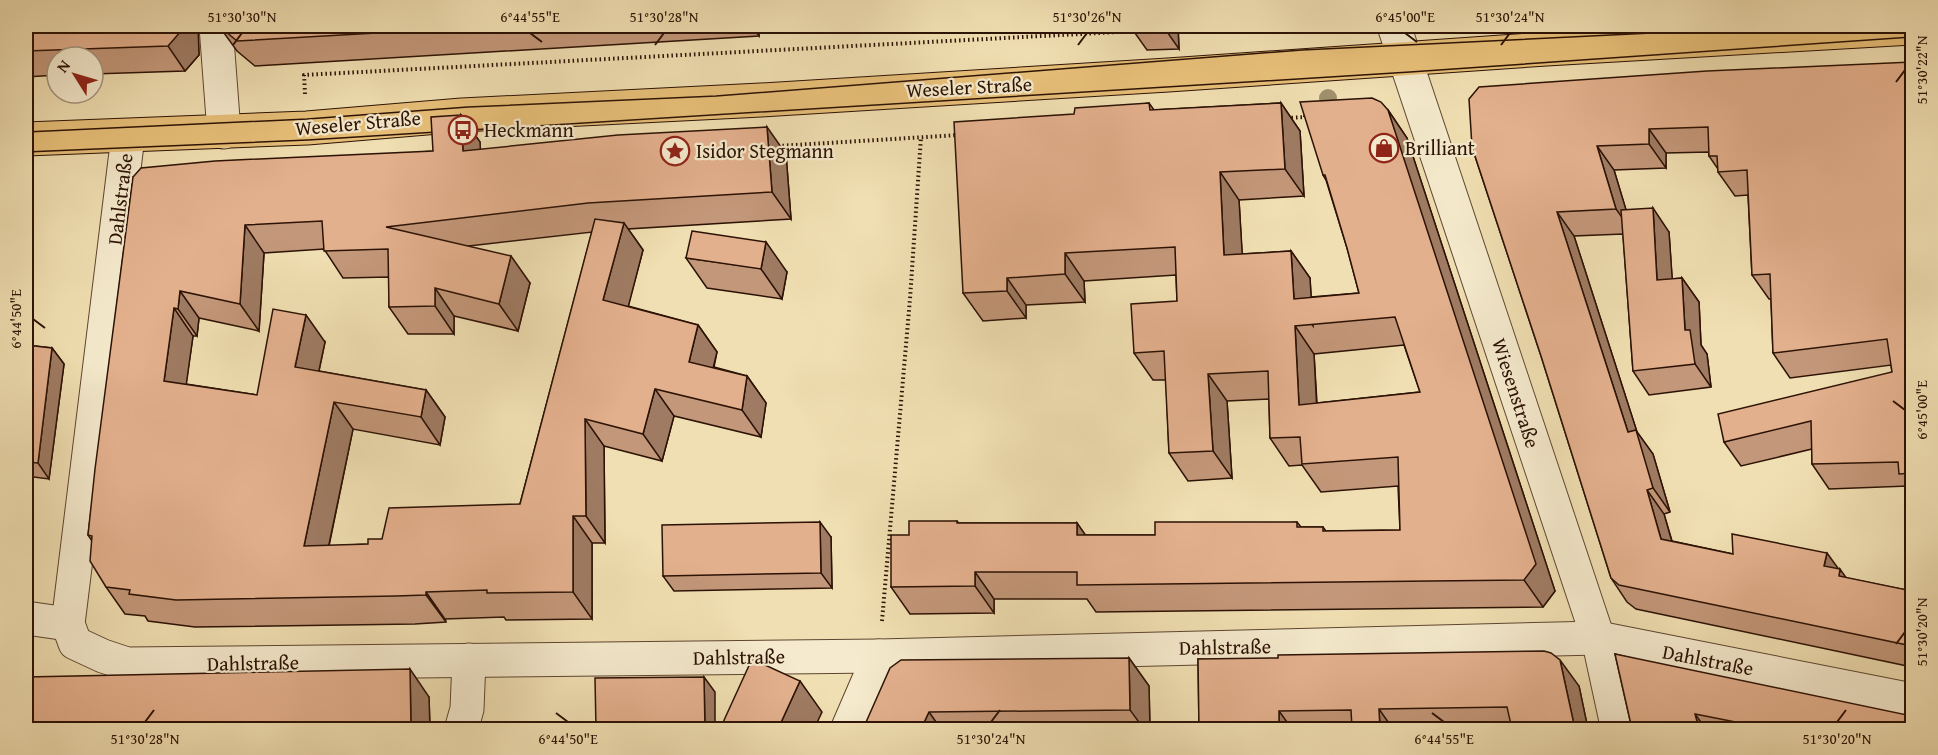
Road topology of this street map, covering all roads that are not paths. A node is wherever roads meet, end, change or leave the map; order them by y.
1 (216, 26) edge
2 (1394, 26) edge
3 (1912, 28) edge
4 (1684, 33) edge
5 (1406, 58) junction
6 (224, 132) junction
7 (128, 136) junction
8 (26, 139) edge
9 (26, 618) edge
10 (68, 624) junction
11 (1598, 638) junction
12 (879, 656) junction
13 (469, 660) junction
14 (1912, 700) edge
15 (461, 729) edge
16 (847, 729) edge
17 (1618, 729) edge

1 - 6 street
2 - 5 street, Wiesenstraße
3 - 4 main road, Weseler Straße
4 - 5 main road, Weseler Straße
5 - 6 main road, Weseler Straße
5 - 11 street, Wiesenstraße
6 - 7 main road, Weseler Straße
7 - 8 main road, Weseler Straße
7 - 10 street, Dahlstraße
9 - 10 street
10 - 13 street, Dahlstraße
11 - 12 street, Dahlstraße
11 - 14 street, Dahlstraße
11 - 17 street, Wiesenstraße
12 - 13 street, Dahlstraße
12 - 16 street
13 - 15 street

